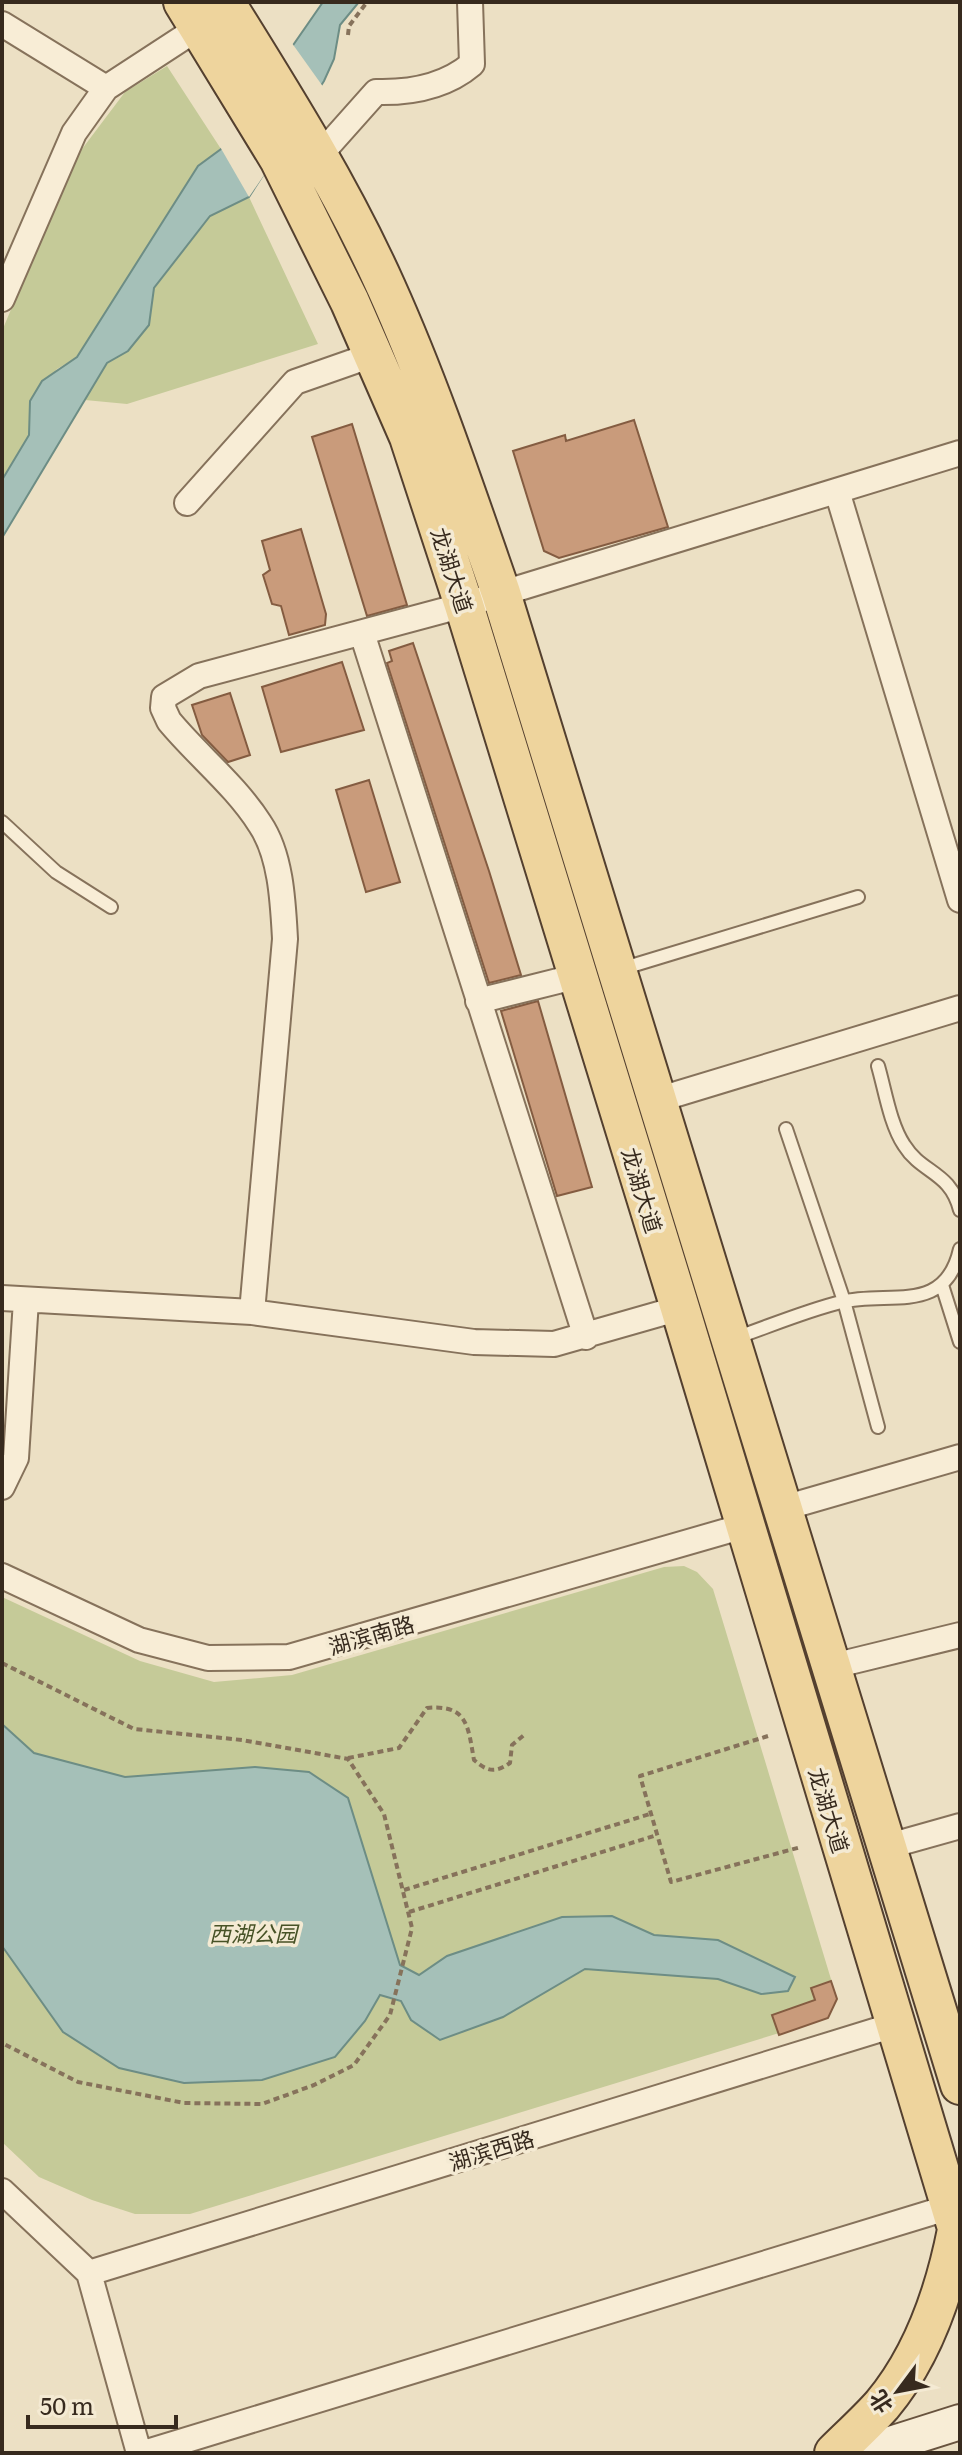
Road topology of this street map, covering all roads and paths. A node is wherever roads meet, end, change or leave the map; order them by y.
1 (225, 2) edge
2 (367, 2) edge
3 (470, 2) edge
4 (191, 15) edge
5 (2, 24) edge
6 (348, 35) dead end
7 (106, 88) junction
8 (310, 141) junction
9 (2, 299) edge
10 (375, 354) junction
11 (960, 453) edge
12 (837, 491) junction
13 (187, 503) dead end
14 (501, 593) junction
15 (464, 605) junction
16 (362, 633) junction
17 (2, 822) edge
18 (858, 897) dead end
19 (960, 900) edge
20 (111, 907) dead end
21 (618, 970) junction
22 (578, 976) junction
23 (478, 1001) junction
24 (960, 1008) edge
25 (878, 1066) dead end
26 (657, 1100) junction
27 (786, 1129) dead end
28 (960, 1210) edge
29 (960, 1249) edge
30 (942, 1285) junction
31 (14, 1299) edge
32 (844, 1301) junction
33 (680, 1308) junction
34 (252, 1312) junction
35 (586, 1337) junction
36 (732, 1339) junction
37 (960, 1342) edge
38 (878, 1427) dead end
39 (960, 1457) edge
40 (2, 1487) edge
41 (784, 1508) junction
42 (744, 1526) junction
43 (2, 1576) edge
44 (960, 1635) edge
45 (2, 1663) edge
46 (833, 1666) junction
47 (524, 1735) dead end
48 (768, 1736) dead end
49 (348, 1759) junction
50 (651, 1814) junction
51 (960, 1826) edge
52 (657, 1835) junction
53 (889, 1846) junction
54 (801, 1847) dead end
55 (404, 1890) junction
56 (409, 1912) junction
57 (894, 2025) junction
58 (953, 2027) edge
59 (2, 2043) edge
60 (960, 2085) edge
61 (2, 2191) edge
62 (956, 2225) edge
63 (89, 2273) junction
64 (960, 2422) edge
65 (142, 2453) edge
66 (834, 2453) edge
67 (862, 2453) edge

1 - 8 main road, 龙湖大道
2 - 6 path
3 - 8 street
4 - 7 street
4 - 10 main road, 龙湖大道
5 - 7 street
7 - 9 street
8 - 14 main road, 龙湖大道
10 - 13 street
10 - 15 main road, 龙湖大道
11 - 12 street
12 - 14 street
12 - 19 street
14 - 15 street
14 - 21 main road, 龙湖大道
15 - 16 street
15 - 22 main road, 龙湖大道
16 - 23 street
16 - 34 street
17 - 20 lane
18 - 21 lane
21 - 26 main road, 龙湖大道
22 - 23 street
22 - 33 main road, 龙湖大道
23 - 35 street
24 - 26 street
25 - 28 lane
26 - 36 main road, 龙湖大道
27 - 32 lane
29 - 30 lane
30 - 32 lane
30 - 37 lane
31 - 34 street
31 - 40 street
32 - 36 lane
32 - 38 lane
33 - 35 street
33 - 42 main road, 龙湖大道
34 - 35 street
36 - 41 main road, 龙湖大道
39 - 41 street
41 - 46 main road, 龙湖大道
42 - 43 street, 湖滨南路
42 - 57 main road, 龙湖大道
44 - 46 street
45 - 49 path
46 - 53 main road, 龙湖大道
47 - 49 path
48 - 50 path
49 - 55 path
50 - 52 path
50 - 55 path
51 - 53 street
52 - 54 path
52 - 56 path
53 - 58 main road, 龙湖大道
55 - 56 path
56 - 59 path
57 - 62 main road, 龙湖大道
57 - 63 street, 湖滨西路
58 - 60 main road, 龙湖大道
61 - 63 street
62 - 65 street
62 - 66 main road
63 - 65 street
64 - 67 street

